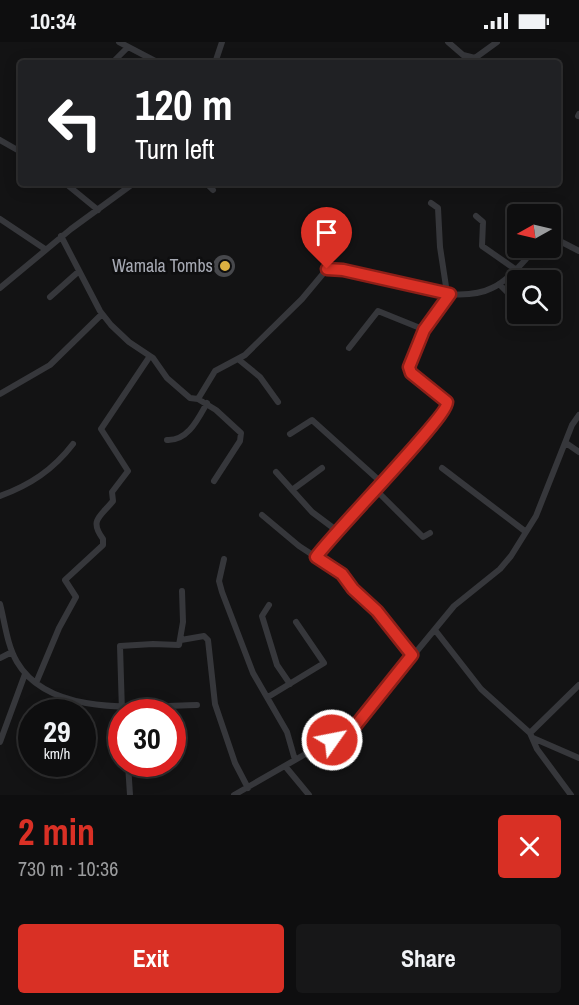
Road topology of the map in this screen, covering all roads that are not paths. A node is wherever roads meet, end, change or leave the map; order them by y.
1 (119, 42) edge
2 (222, 42) edge
3 (448, 42) edge
4 (497, 42) edge
5 (127, 48) junction
6 (115, 60) edge
7 (153, 60) edge
8 (215, 60) edge
9 (468, 60) edge
10 (0, 140) edge
11 (18, 150) edge
12 (69, 186) edge
13 (130, 186) edge
14 (209, 186) edge
15 (213, 190) dead end
16 (431, 202) dead end
17 (98, 210) junction
18 (476, 216) dead end
19 (0, 219) edge
20 (61, 236) junction
21 (561, 242) edge
22 (45, 249) junction
23 (579, 251) edge
24 (525, 258) edge
25 (515, 269) junction
26 (78, 272) junction
27 (499, 284) junction
28 (0, 288) edge
29 (507, 292) edge
30 (448, 293) junction
31 (50, 297) dead end
32 (102, 314) junction
33 (424, 330) junction
34 (350, 348) dead end
35 (150, 356) junction
36 (238, 360) junction
37 (0, 394) edge
38 (198, 399) junction
39 (278, 402) dead end
40 (207, 403) junction
41 (579, 415) edge
42 (290, 434) dead end
43 (167, 440) dead end
44 (566, 443) junction
45 (73, 444) dead end
46 (579, 452) edge
47 (322, 468) dead end
48 (442, 468) dead end
49 (276, 472) dead end
50 (214, 481) dead end
51 (382, 483) junction
52 (375, 489) junction
53 (292, 490) junction
54 (0, 496) edge
55 (262, 515) dead end
56 (336, 531) junction
57 (526, 532) junction
58 (430, 533) dead end
59 (316, 557) junction
60 (224, 559) dead end
61 (182, 591) dead end
62 (0, 604) edge
63 (269, 605) dead end
64 (296, 622) dead end
65 (435, 630) junction
66 (181, 640) junction
67 (12, 652) junction
68 (412, 655) junction
69 (0, 658) edge
70 (25, 674) junction
71 (36, 683) junction
72 (290, 684) junction
73 (579, 685) edge
74 (268, 697) junction
75 (122, 699) edge
76 (197, 705) dead end
77 (186, 706) edge
78 (108, 707) edge
79 (532, 736) junction
80 (0, 742) edge
81 (579, 758) edge
82 (296, 760) junction
83 (285, 766) junction
84 (129, 777) edge
85 (248, 788) junction
86 (130, 795) edge
87 (234, 795) edge
88 (309, 795) edge
89 (571, 795) edge

1 - 5 street
2 - 8 street
3 - 9 street
4 - 9 street
5 - 6 street
5 - 7 street
10 - 11 street
12 - 17 street
13 - 17 street
14 - 15 street
16 - 30 street
17 - 20 street
18 - 25 street
19 - 22 street
20 - 22 street
20 - 26 street
21 - 23 street
22 - 28 street
24 - 25 street
25 - 27 street
26 - 31 street
26 - 32 street
27 - 29 street
27 - 30 street
30 - 33 street
30 - 36 street
32 - 35 street
32 - 37 street
33 - 34 street
33 - 51 street
35 - 38 street
35 - 71 street
36 - 38 street
36 - 39 street
38 - 40 street
40 - 43 street
40 - 50 street
41 - 44 street
42 - 51 street
44 - 46 street
44 - 57 street
45 - 54 street
47 - 53 street
48 - 57 street
49 - 53 street
51 - 52 street
52 - 56 street
52 - 58 street
53 - 56 street
55 - 59 street
56 - 59 street
57 - 65 street
59 - 68 street
60 - 74 street
61 - 66 street
62 - 67 street
63 - 72 street
64 - 72 street
65 - 68 street
65 - 79 street
66 - 75 street
66 - 85 street
67 - 69 street
67 - 70 street
68 - 82 street
70 - 71 street
70 - 80 street
71 - 78 street
72 - 74 street
73 - 79 street
74 - 82 street
76 - 77 street
79 - 81 street
79 - 89 street
82 - 83 street
83 - 85 street
83 - 88 street
84 - 86 street
85 - 87 street

